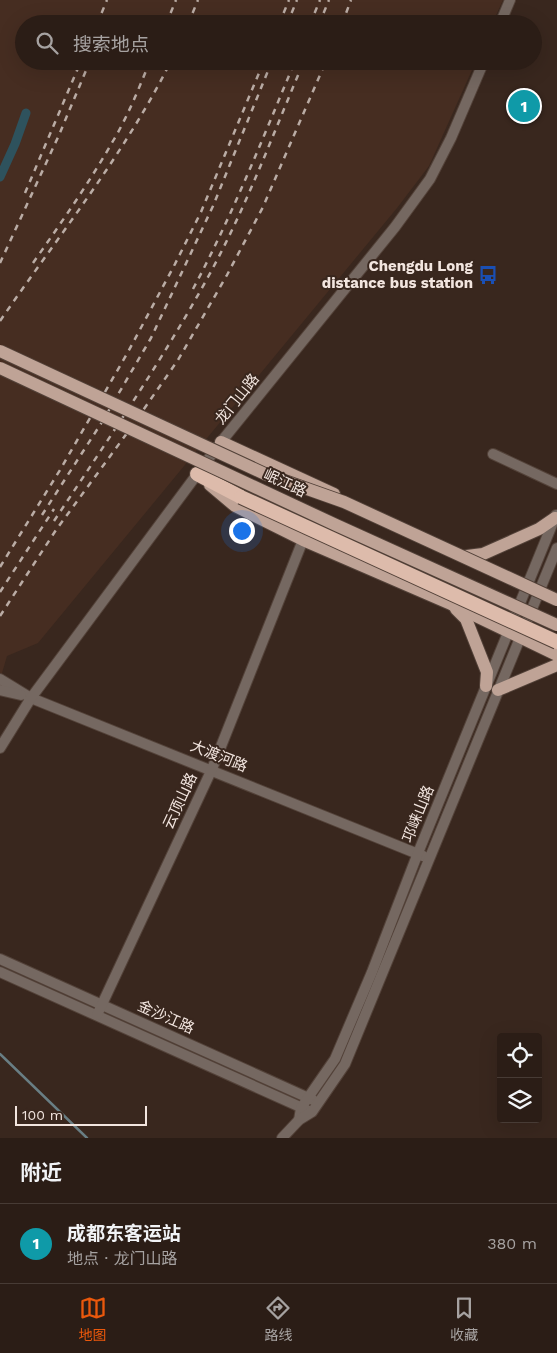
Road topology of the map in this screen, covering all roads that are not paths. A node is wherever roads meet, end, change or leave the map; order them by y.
1 (510, 0) edge
2 (504, 15) edge
3 (480, 70) edge
4 (0, 352) edge
5 (0, 368) edge
6 (221, 442) junction
7 (493, 454) dead end
8 (197, 474) junction
9 (557, 484) edge
10 (556, 516) edge
11 (303, 540) junction
12 (557, 548) edge
13 (467, 556) junction
14 (535, 586) junction
15 (557, 598) edge
16 (451, 604) junction
17 (557, 625) edge
18 (514, 634) junction
19 (557, 642) edge
20 (557, 655) edge
21 (557, 665) edge
22 (0, 679) edge
23 (492, 688) junction
24 (0, 690) edge
25 (31, 698) junction
26 (0, 748) edge
27 (212, 769) junction
28 (418, 853) junction
29 (429, 858) junction
30 (0, 958) edge
31 (0, 972) edge
32 (102, 1004) junction
33 (97, 1015) junction
34 (308, 1098) junction
35 (319, 1103) junction
36 (301, 1108) junction
37 (312, 1112) junction
38 (299, 1120) junction
39 (282, 1138) edge

1 - 2 street
3 - 6 street, 龙门山路
4 - 15 main road, 岷江路, bridge
5 - 17 main road, 岷江路, bridge
6 - 8 street, 龙门山路
6 - 13 main road
7 - 9 street
8 - 11 main road
8 - 19 highway, bridge
8 - 25 street, 龙门山路
10 - 13 main road
10 - 14 street, 邛崃山路
11 - 16 main road
11 - 27 street, 云顶山路
12 - 14 street, 邛崃山路
13 - 14 main road
14 - 15 main road
14 - 18 street, 邛崃山路
16 - 18 main road
16 - 23 main road
18 - 20 main road
18 - 23 street, 邛崃山路
21 - 23 main road
22 - 25 street, 大渡河路
23 - 28 street, 邛崃山路
23 - 29 street, 邛崃山路
24 - 25 street
25 - 26 street, 龙门山路
25 - 27 street, 大渡河路
27 - 28 street, 大渡河路
27 - 32 street, 云顶山路
28 - 29 street, 大渡河路
28 - 34 street, 邛崃山路
29 - 35 street, 邛崃山路
30 - 32 street, 金沙江路
31 - 33 street, 金沙江路
32 - 33 street, 云顶山路
32 - 34 street, 金沙江路
33 - 36 street, 金沙江路
34 - 35 street, 金沙江路
34 - 36 street, 邛崃山路
35 - 37 street, 邛崃山路
36 - 37 street, 金沙江路
36 - 38 street, 邛崃山路
37 - 38 street, 邛崃山路
38 - 39 street, 邛崃山路

